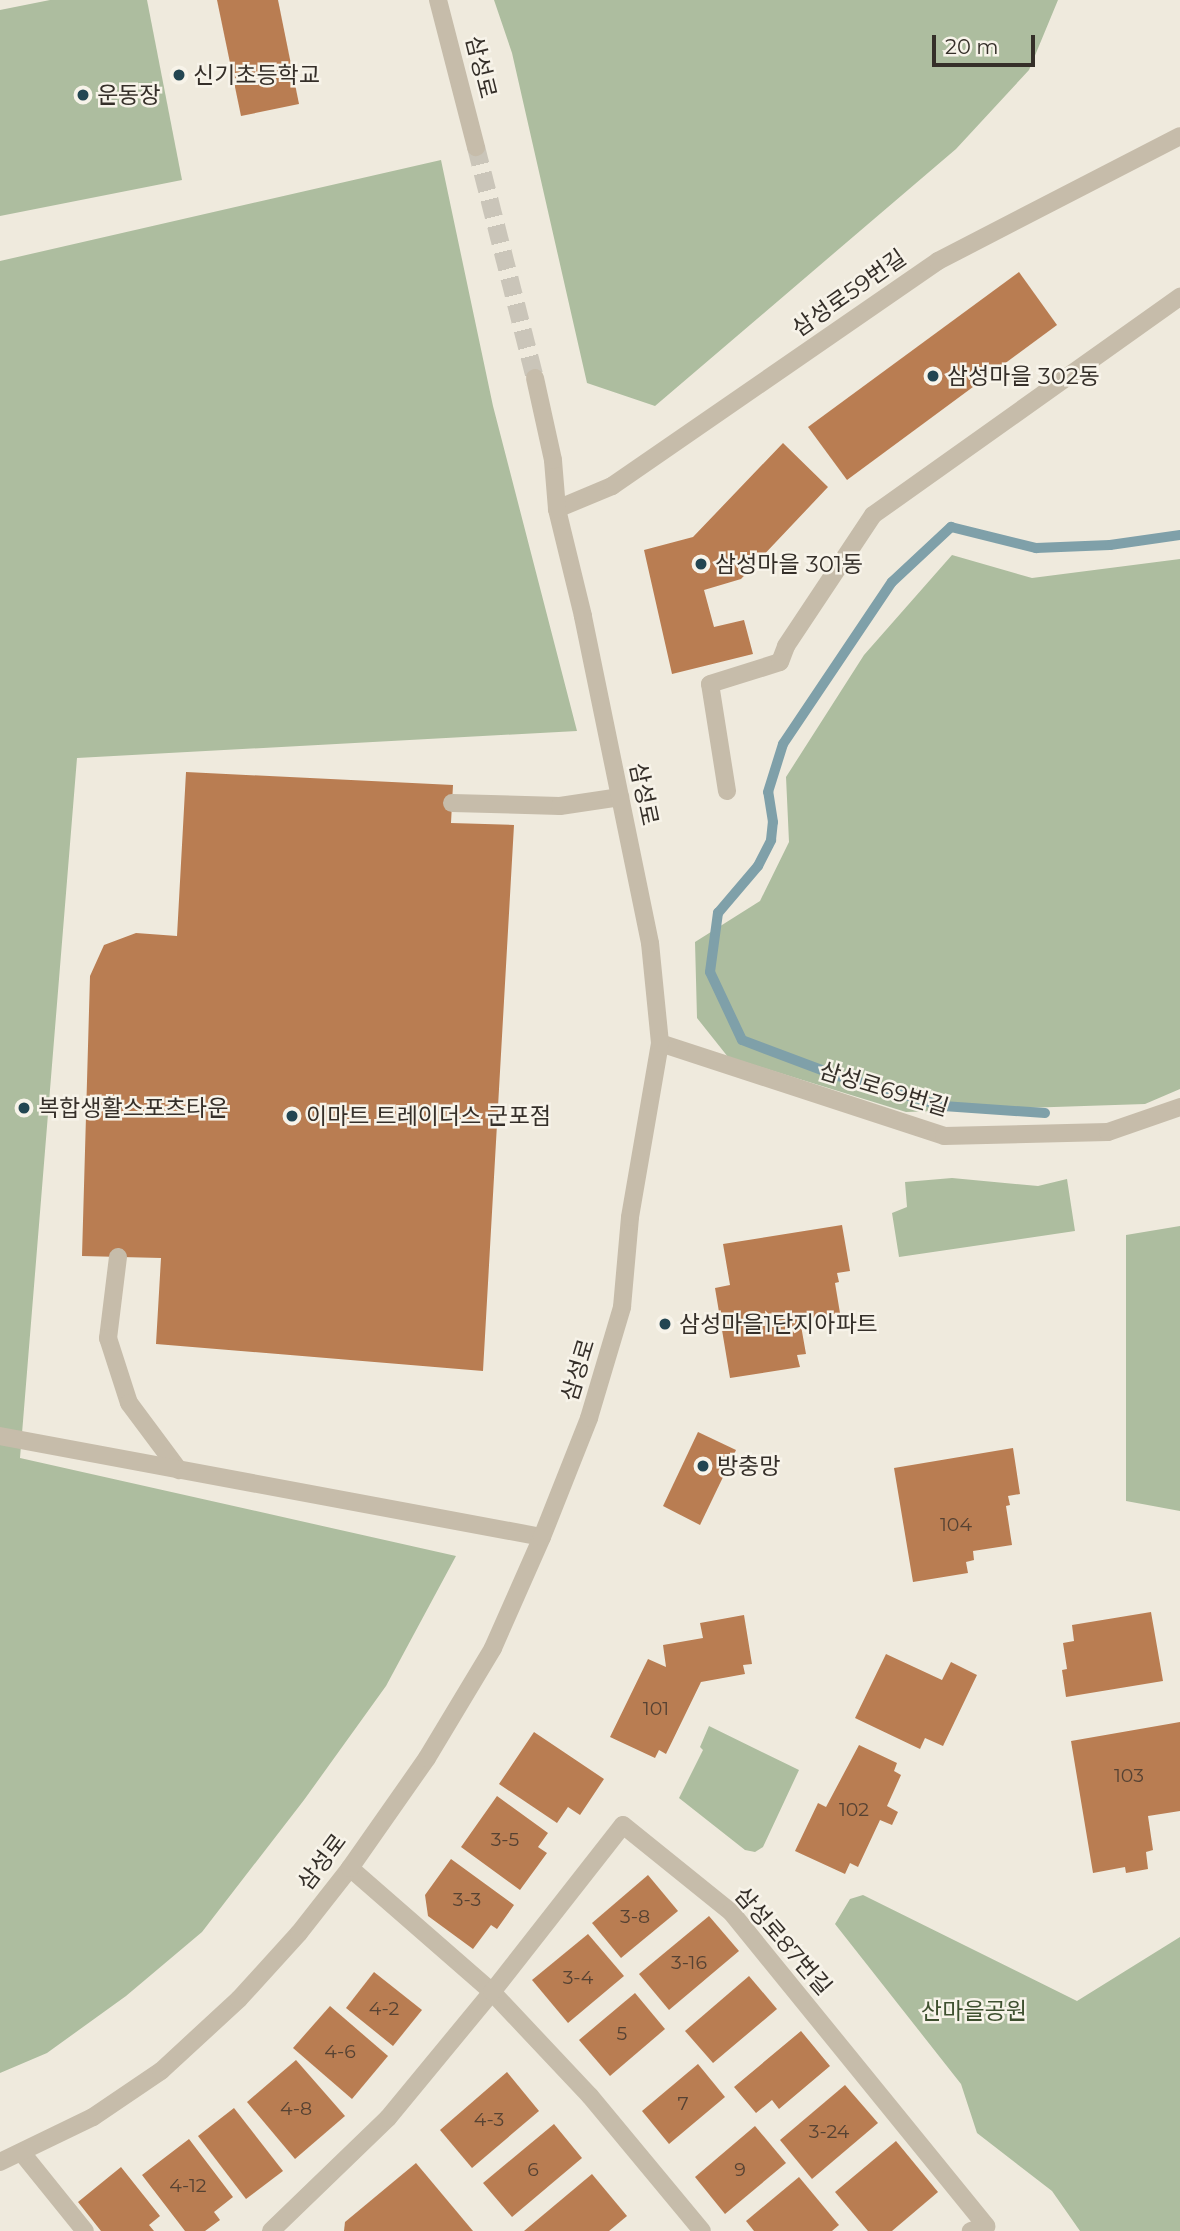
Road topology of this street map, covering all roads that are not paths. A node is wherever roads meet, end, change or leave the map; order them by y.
1 (438, 0) edge
2 (1180, 135) edge
3 (476, 147) tunnel mouth
4 (1180, 297) edge
5 (535, 378) tunnel mouth
6 (557, 509) junction
7 (727, 790) dead end
8 (620, 797) junction
9 (452, 803) dead end
10 (660, 1043) junction
11 (1180, 1107) edge
12 (118, 1257) dead end
13 (0, 1436) edge
14 (179, 1470) junction
15 (542, 1537) junction
16 (350, 1868) junction
17 (492, 1992) junction
18 (22, 2153) junction
19 (0, 2162) edge
20 (276, 2229) edge
21 (85, 2231) edge
22 (702, 2231) edge
23 (971, 2231) edge

1 - 3 street, 삼성로
2 - 6 street, 삼성로59번길
4 - 7 street
5 - 6 street, 삼성로
6 - 8 street, 삼성로
8 - 9 street
8 - 10 street, 삼성로
10 - 11 street, 삼성로69번길
10 - 15 street, 삼성로
12 - 14 street
13 - 14 street
14 - 15 street
15 - 16 street, 삼성로
16 - 17 street
16 - 18 street, 삼성로
17 - 20 street, 삼성로87번길
17 - 22 street
17 - 23 street, 삼성로87번길
18 - 19 street, 삼성로
18 - 21 street

